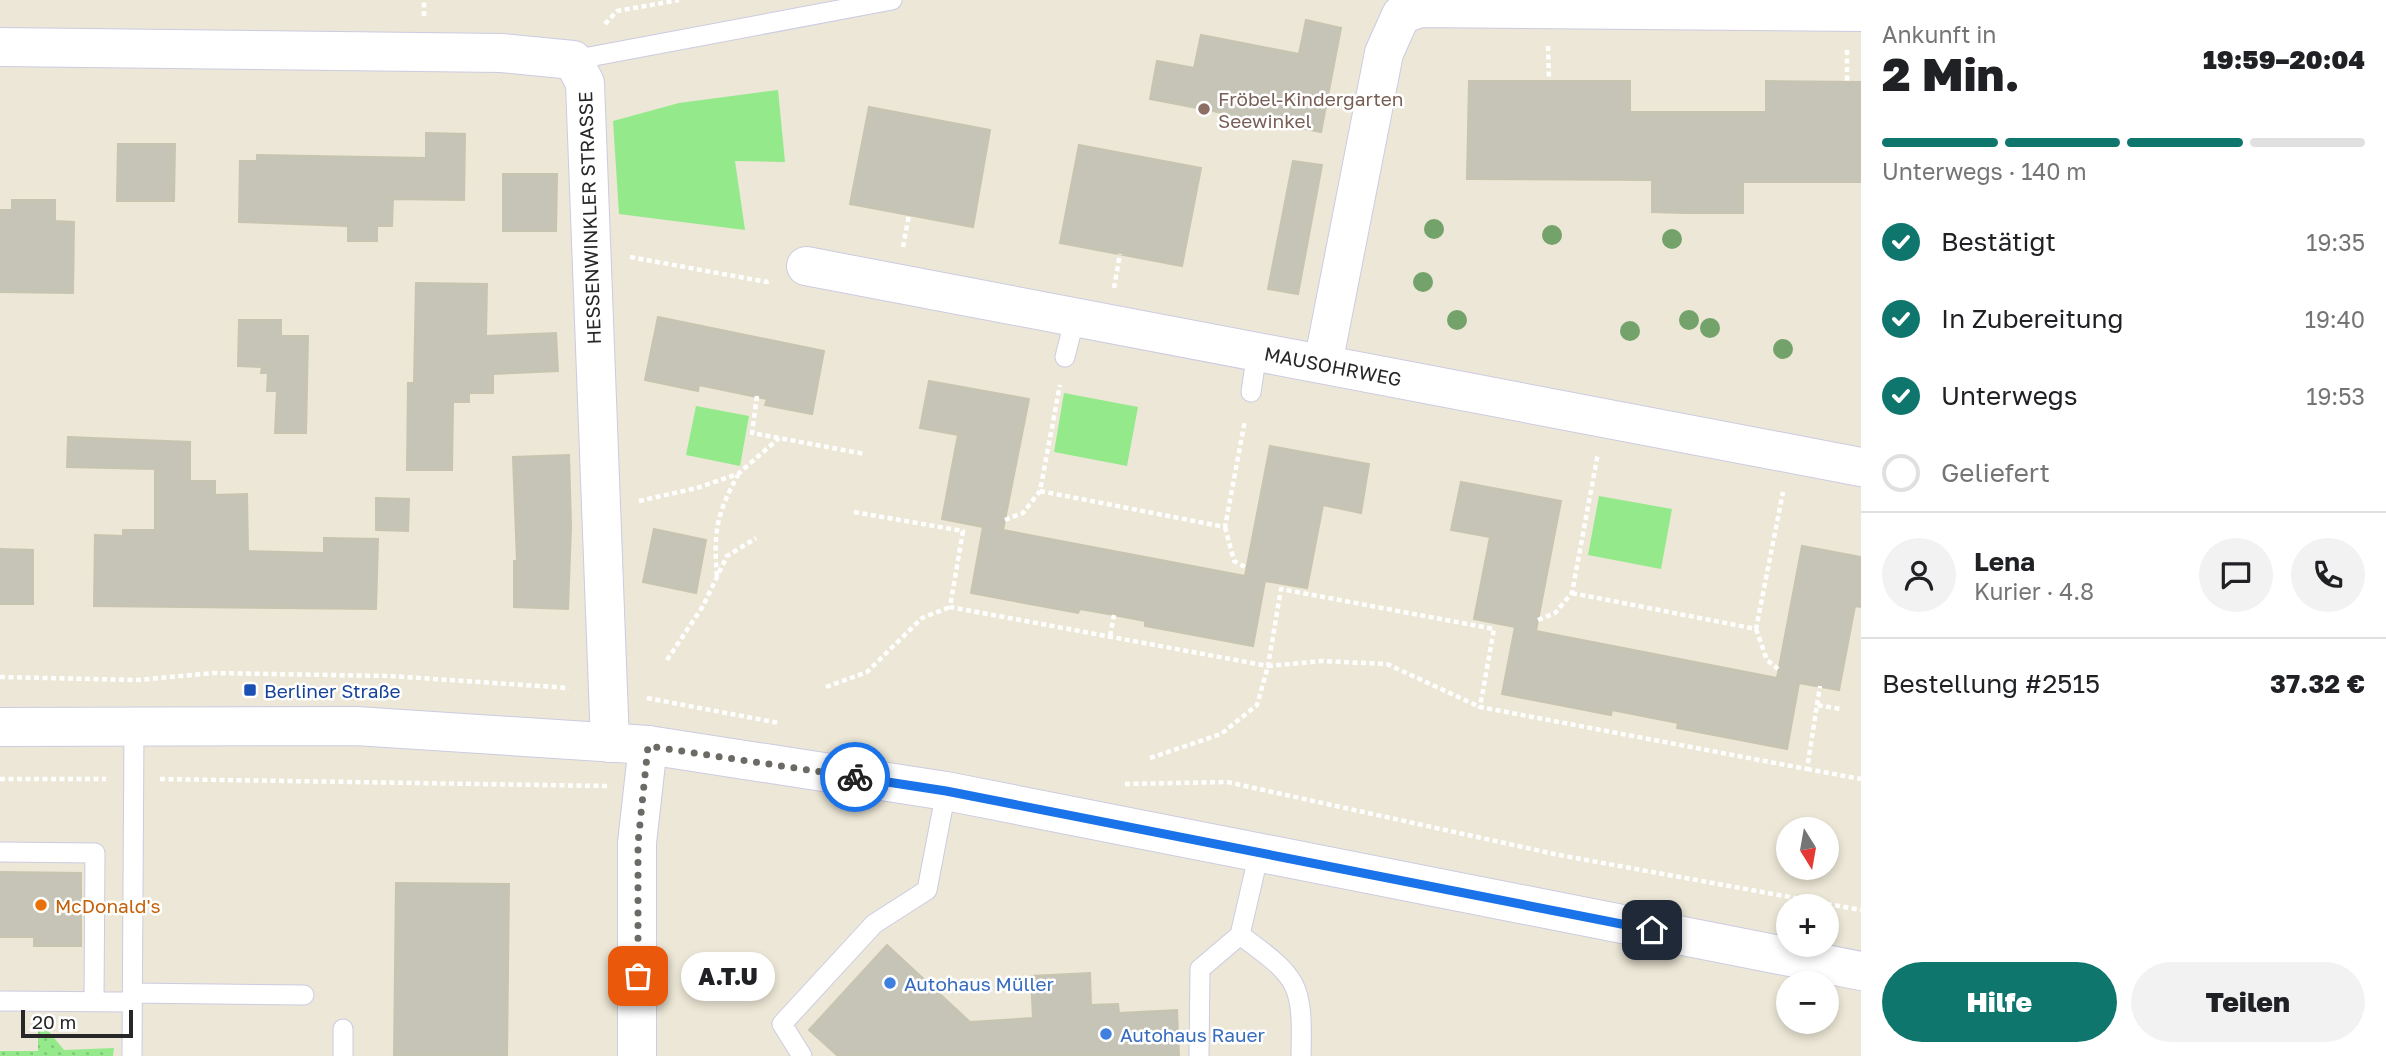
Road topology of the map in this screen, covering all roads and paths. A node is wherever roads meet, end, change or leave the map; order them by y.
1 (892, 0) edge
2 (1861, 12) edge
3 (1548, 45) dead end
4 (1846, 46) dead end
5 (0, 47) edge
6 (573, 60) junction
7 (1549, 80) dead end
8 (1847, 82) dead end
9 (909, 215) dead end
10 (903, 250) dead end
11 (1120, 254) dead end
12 (626, 257) dead end
13 (806, 266) joint
14 (1112, 300) dead end
15 (1074, 317) junction
16 (1257, 352) junction
17 (1065, 357) joint
18 (1323, 364) junction
19 (1251, 392) joint
20 (757, 396) dead end
21 (1604, 418) junction
22 (779, 438) junction
23 (1790, 453) junction
24 (865, 454) dead end
25 (1861, 467) edge
26 (738, 474) junction
27 (1040, 491) junction
28 (600, 507) junction
29 (854, 512) dead end
30 (1004, 520) dead end
31 (965, 523) dead end
32 (1225, 527) junction
33 (963, 531) junction
34 (756, 538) dead end
35 (1247, 568) dead end
36 (718, 576) junction
37 (1572, 593) junction
38 (950, 607) junction
39 (1114, 615) dead end
40 (1538, 620) dead end
41 (1756, 629) junction
42 (1110, 636) junction
43 (667, 660) dead end
44 (1268, 666) junction
45 (1778, 669) dead end
46 (0, 677) edge
47 (1819, 686) dead end
48 (826, 687) dead end
49 (608, 690) junction
50 (1817, 705) junction
51 (1480, 707) junction
52 (1842, 709) dead end
53 (134, 726) junction
54 (0, 727) edge
55 (610, 743) junction
56 (648, 746) junction
57 (1150, 758) dead end
58 (1807, 769) junction
59 (0, 779) edge
60 (134, 779) junction
61 (1861, 779) edge
62 (1227, 782) dead end
63 (643, 785) junction
64 (946, 791) junction
65 (0, 852) edge
66 (1259, 853) junction
67 (1861, 910) edge
68 (1240, 935) junction
69 (1861, 971) edge
70 (304, 995) dead end
71 (132, 997) junction
72 (0, 1001) edge
73 (94, 1001) junction
74 (343, 1029) dead end
75 (132, 1056) edge
76 (343, 1056) edge
77 (637, 1056) edge
78 (802, 1056) edge
79 (1199, 1056) edge
80 (1301, 1056) edge

1 - 6 lane
2 - 18 street
3 - 7 path
4 - 8 path
5 - 6 street
6 - 28 street, HESSENWINKLER STRASSE
9 - 10 path
11 - 14 path
12 - 13 path
13 - 15 street, MAUSOHRWEG
15 - 16 street, MAUSOHRWEG
15 - 17 lane
16 - 18 street, MAUSOHRWEG
16 - 19 lane
17 - 27 path
18 - 21 street, MAUSOHRWEG
19 - 32 path
20 - 22 path
21 - 23 street, MAUSOHRWEG
21 - 37 path
22 - 24 path
22 - 26 path
23 - 25 street, MAUSOHRWEG
23 - 41 path
26 - 28 path
26 - 36 path
27 - 30 path
27 - 32 path
28 - 49 street, HESSENWINKLER STRASSE
29 - 33 path
31 - 33 path
32 - 35 path
33 - 38 path
34 - 36 path
36 - 43 path
37 - 40 path
37 - 41 path
38 - 42 path
38 - 48 path
39 - 42 path
41 - 45 path
42 - 44 path
44 - 51 path
44 - 51 path
44 - 57 path
46 - 49 path
47 - 50 path
49 - 55 street, HESSENWINKLER STRASSE
50 - 52 path
50 - 58 path
51 - 58 path
53 - 54 street
53 - 55 street
53 - 60 lane
55 - 56 street
56 - 63 street
56 - 64 street
58 - 61 path
59 - 60 path
60 - 63 path
60 - 71 lane
62 - 67 path
63 - 77 street
64 - 66 street
64 - 78 lane
65 - 73 lane
66 - 68 lane
66 - 69 street
68 - 79 lane
68 - 80 lane
70 - 71 lane
71 - 73 lane
71 - 75 lane
72 - 73 lane
74 - 76 lane

